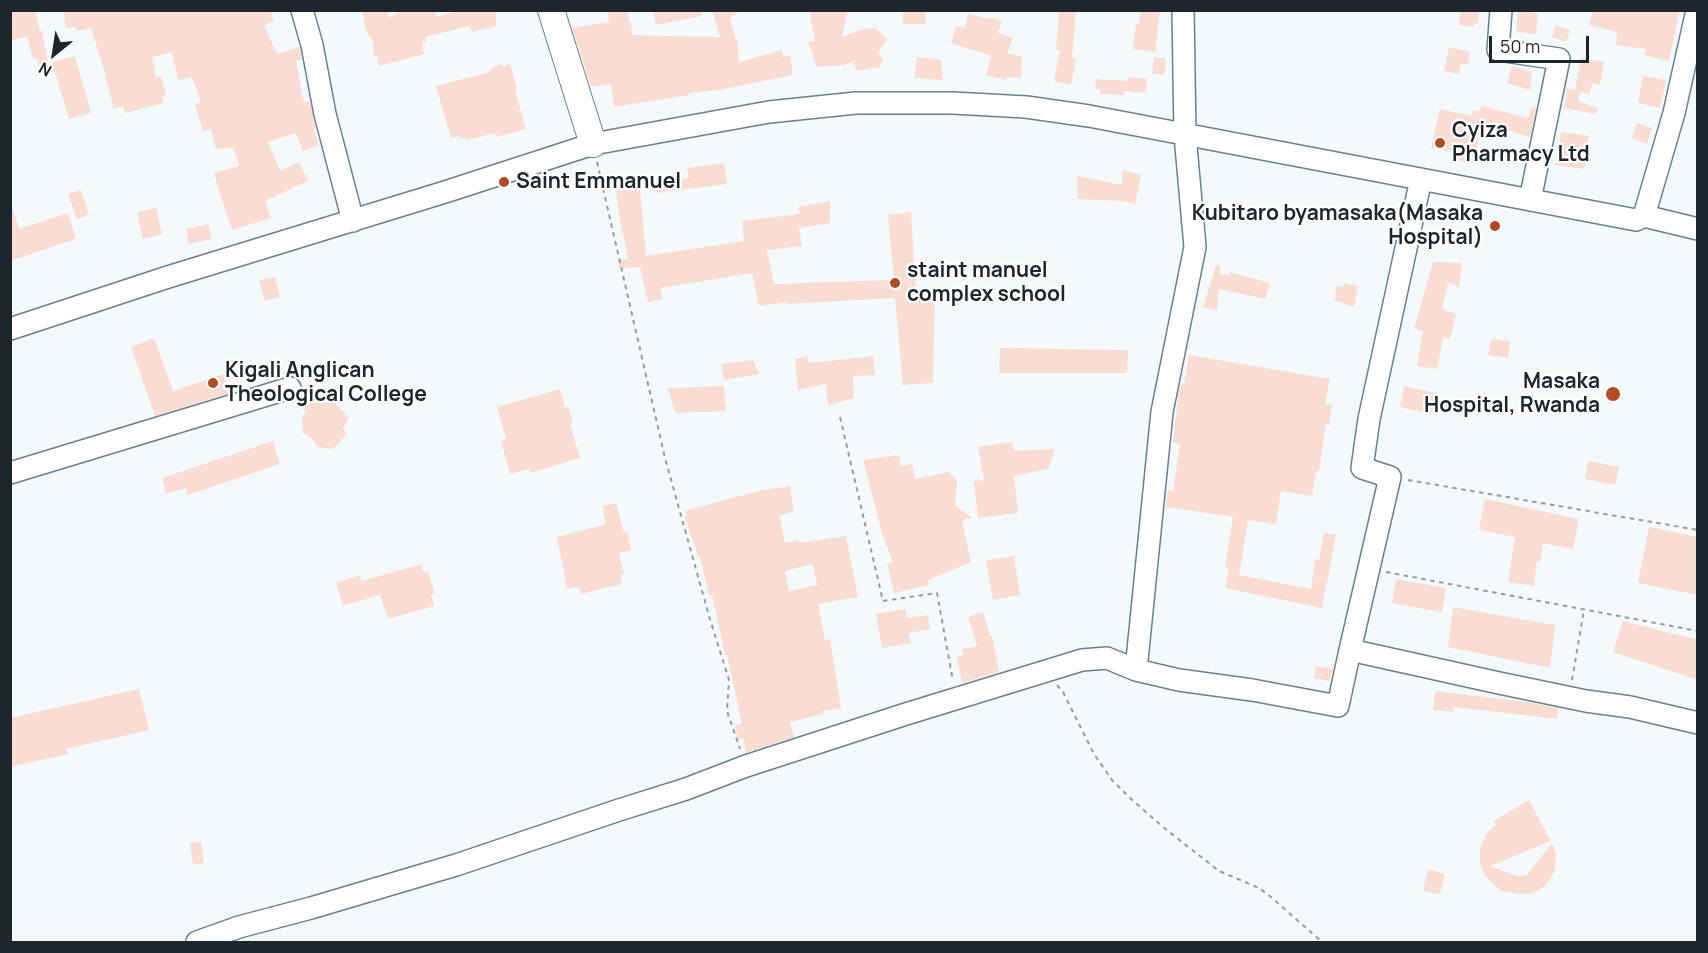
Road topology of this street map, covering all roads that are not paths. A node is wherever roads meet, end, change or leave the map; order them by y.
1 (302, 10) edge
2 (551, 10) edge
3 (1183, 10) edge
4 (1501, 10) edge
5 (1697, 10) edge
6 (1185, 135) junction
7 (592, 144) junction
8 (1421, 179) junction
9 (1530, 200) junction
10 (1644, 216) junction
11 (353, 221) junction
12 (1698, 229) edge
13 (10, 329) edge
14 (290, 388) dead end
15 (10, 473) edge
16 (1350, 650) junction
17 (1137, 670) junction
18 (1698, 723) edge
19 (197, 942) edge

1 - 11 street
2 - 7 main road
3 - 6 street
4 - 9 street
5 - 10 street
6 - 7 street
6 - 8 street
6 - 17 street
7 - 11 street
8 - 9 street
8 - 16 street
9 - 10 street
10 - 12 street
11 - 13 street
14 - 15 street
16 - 17 street
16 - 18 street
17 - 19 street

